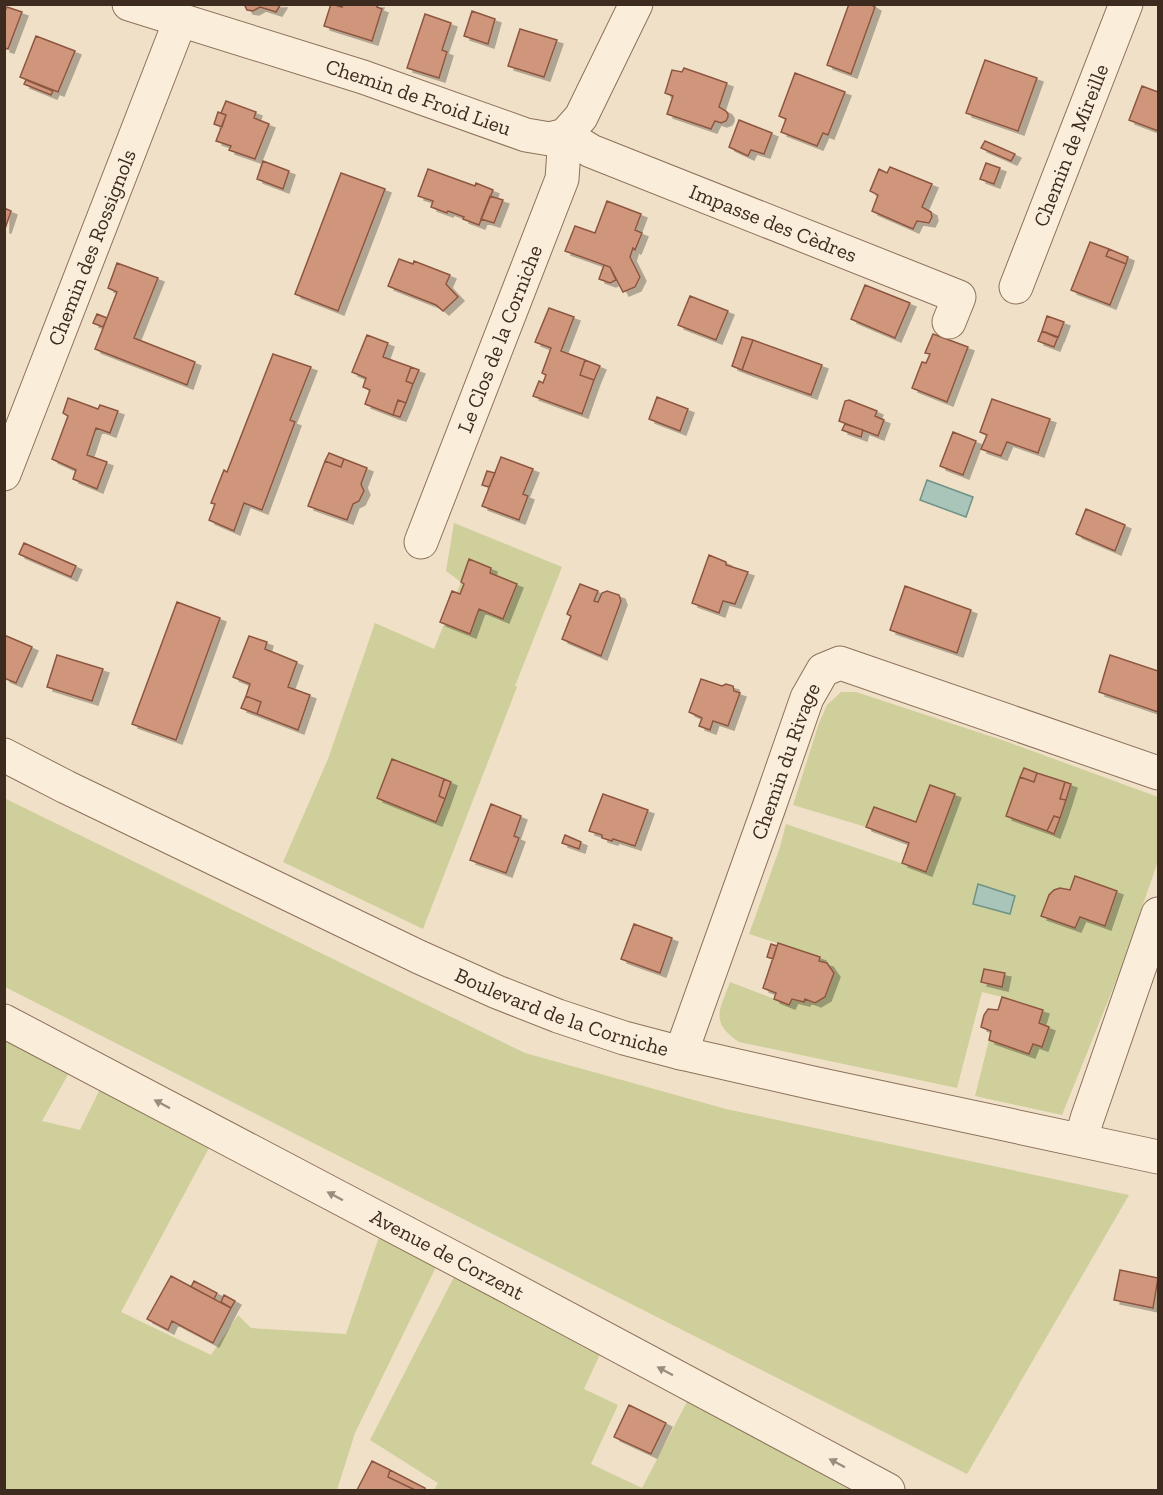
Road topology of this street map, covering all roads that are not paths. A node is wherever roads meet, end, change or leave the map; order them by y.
1 (129, 4) edge
2 (636, 4) edge
3 (1126, 4) edge
4 (180, 21) junction
5 (565, 135) junction
6 (1016, 287) dead end
7 (949, 322) dead end
8 (4, 474) edge
9 (420, 542) dead end
10 (4, 755) edge
11 (1158, 773) edge
12 (1158, 914) edge
13 (4, 1021) edge
14 (681, 1053) junction
15 (1081, 1140) junction
16 (1158, 1157) edge
17 (888, 1491) edge

1 - 4 street, Chemin de Froid Lieu
2 - 5 street
3 - 6 street, Chemin de Mireille
4 - 5 street, Chemin de Froid Lieu
4 - 8 street, Chemin des Rossignols
5 - 7 street, Impasse des Cèdres
5 - 9 street, Le Clos de la Corniche
10 - 14 street, Boulevard de la Corniche
11 - 14 street, Chemin du Rivage
12 - 15 street
17 -> 13 street, Avenue de Corzent
14 - 15 street, Boulevard de la Corniche
15 - 16 street, Boulevard de la Corniche

